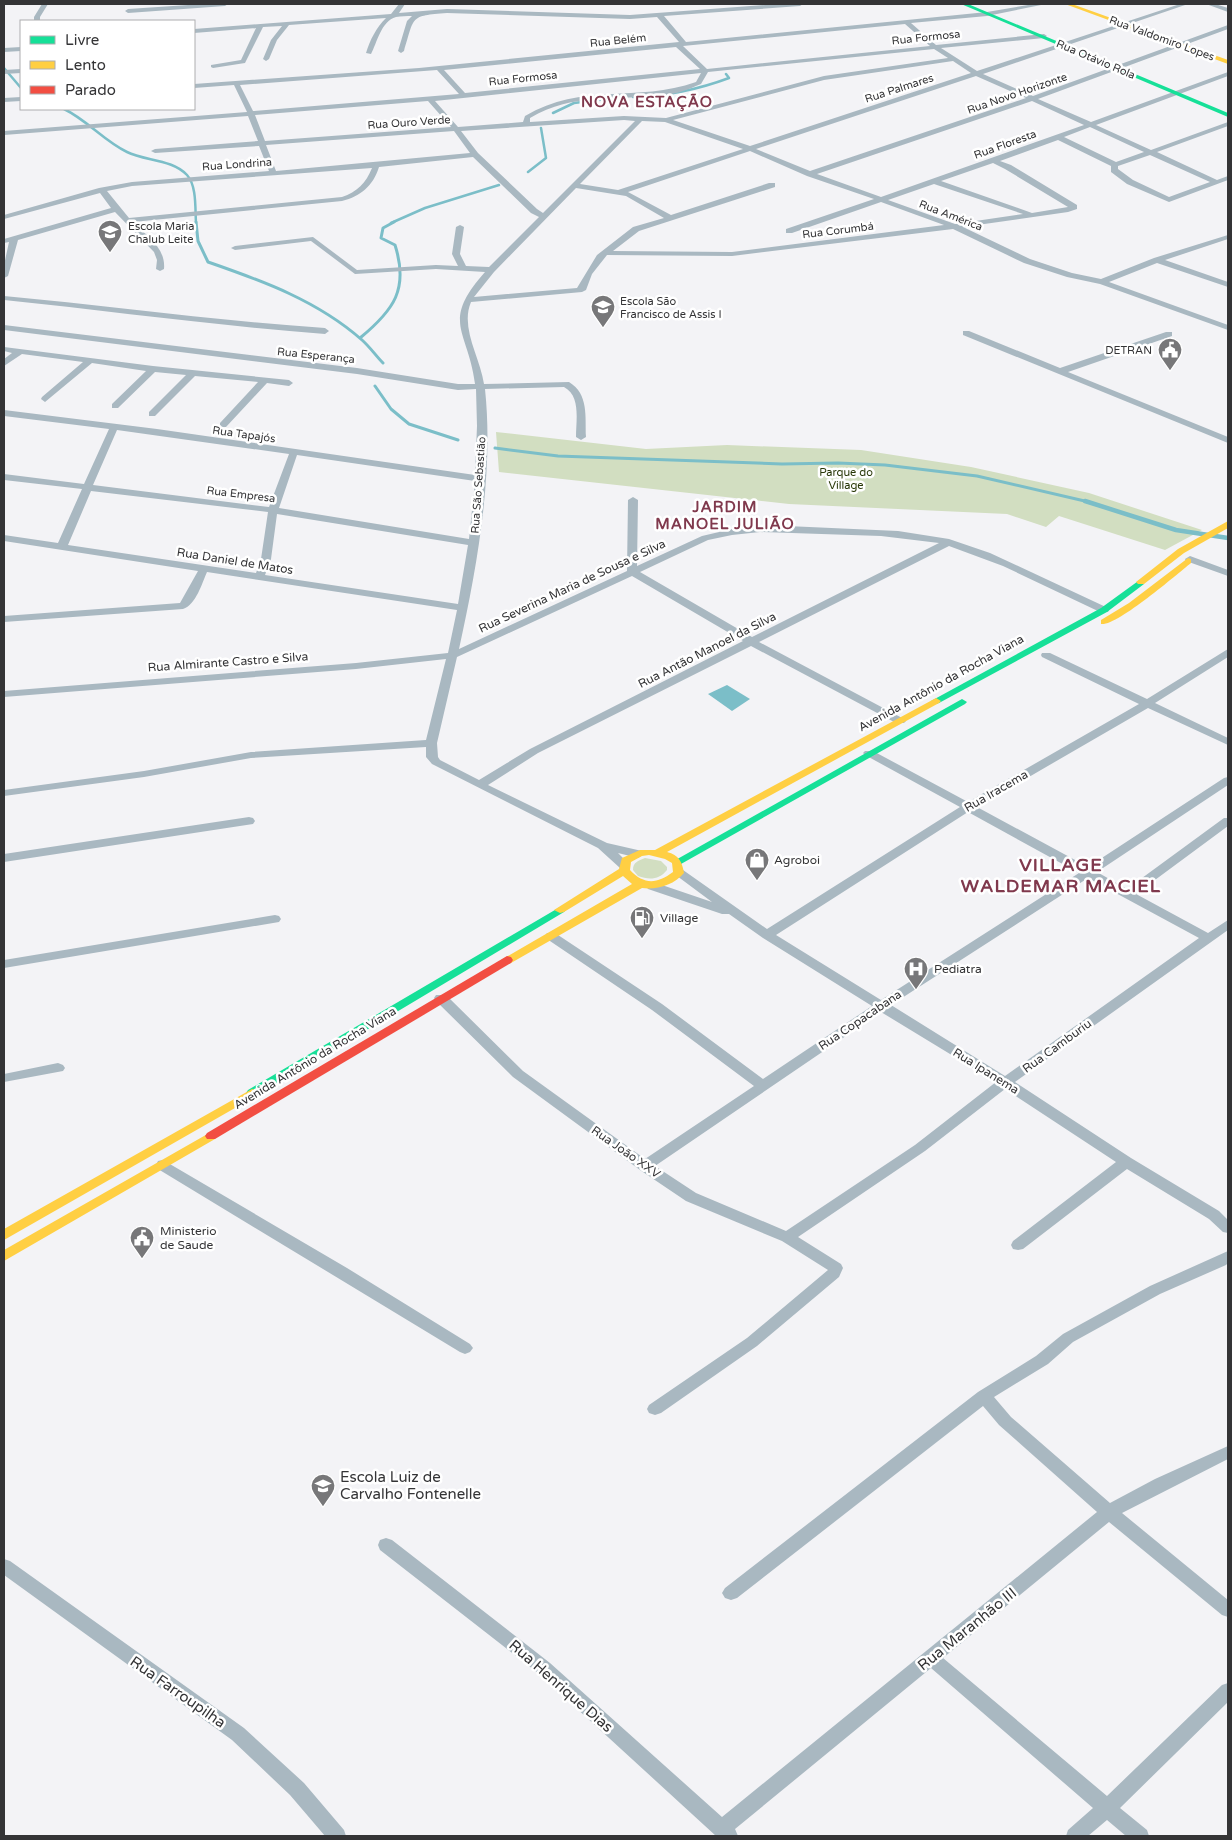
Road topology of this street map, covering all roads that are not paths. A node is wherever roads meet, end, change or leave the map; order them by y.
1 (45, 4) edge
2 (225, 4) edge
3 (402, 4) edge
4 (800, 4) edge
5 (964, 4) edge
6 (1043, 4) edge
7 (1068, 4) edge
8 (1185, 4) edge
9 (1209, 4) edge
10 (757, 6) edge
11 (129, 10) edge
12 (1228, 10) edge
13 (419, 13) junction
14 (396, 14) junction
15 (987, 14) junction
16 (660, 16) junction
17 (37, 20) edge
18 (906, 22) junction
19 (288, 23) junction
20 (1123, 23) junction
21 (261, 25) junction
22 (1228, 27) edge
23 (195, 31) edge
24 (1044, 36) junction
25 (681, 44) junction
26 (1062, 44) junction
27 (1181, 44) junction
28 (936, 48) junction
29 (20, 49) edge
30 (4, 50) edge
31 (401, 51) dead end
32 (369, 53) dead end
33 (266, 59) dead end
34 (955, 59) junction
35 (1228, 62) edge
36 (213, 66) dead end
37 (438, 67) junction
38 (1119, 68) junction
39 (20, 71) edge
40 (706, 71) junction
41 (4, 72) edge
42 (976, 73) junction
43 (1228, 74) edge
44 (236, 83) junction
45 (195, 86) edge
46 (1177, 93) junction
47 (464, 96) junction
48 (1033, 98) junction
49 (20, 99) edge
50 (430, 99) junction
51 (4, 100) edge
52 (251, 113) junction
53 (1228, 115) edge
54 (640, 119) junction
55 (666, 120) junction
56 (526, 123) junction
57 (1092, 124) junction
58 (1228, 124) edge
59 (457, 130) junction
60 (4, 134) edge
61 (1058, 136) junction
62 (263, 144) junction
63 (748, 148) junction
64 (155, 151) dead end
65 (1154, 153) junction
66 (475, 155) junction
67 (993, 161) junction
68 (376, 165) junction
69 (1115, 165) junction
70 (273, 173) junction
71 (810, 174) junction
72 (1228, 178) edge
73 (934, 181) junction
74 (1216, 182) junction
75 (772, 185) dead end
76 (573, 186) junction
77 (102, 190) junction
78 (620, 192) junction
79 (881, 201) junction
80 (116, 209) junction
81 (1032, 215) junction
82 (543, 216) junction
83 (4, 217) edge
84 (668, 217) junction
85 (127, 220) junction
86 (954, 226) junction
87 (460, 227) dead end
88 (789, 231) dead end
89 (1228, 237) edge
90 (14, 238) junction
91 (4, 241) edge
92 (235, 248) dead end
93 (605, 253) junction
94 (1156, 260) junction
95 (463, 268) junction
96 (160, 269) dead end
97 (491, 270) junction
98 (4, 276) edge
99 (1102, 282) junction
100 (1228, 286) edge
101 (4, 298) edge
102 (468, 300) junction
103 (4, 328) edge
104 (1228, 328) edge
105 (325, 331) dead end
106 (966, 333) dead end
107 (1169, 334) dead end
108 (4, 348) edge
109 (20, 350) junction
110 (91, 360) junction
111 (4, 363) edge
112 (153, 369) junction
113 (1061, 371) junction
114 (194, 373) junction
115 (264, 381) junction
116 (289, 384) dead end
117 (481, 387) junction
118 (45, 399) dead end
119 (115, 406) dead end
120 (4, 413) edge
121 (152, 414) dead end
122 (223, 425) dead end
123 (114, 427) junction
124 (581, 437) dead end
125 (1228, 440) edge
126 (294, 452) junction
127 (4, 477) edge
128 (480, 479) junction
129 (88, 488) junction
130 (633, 500) dead end
131 (273, 510) junction
132 (1224, 526) edge
133 (1228, 537) edge
134 (4, 538) edge
135 (949, 542) junction
136 (474, 543) junction
137 (62, 546) junction
138 (1190, 560) junction
139 (204, 568) junction
140 (632, 572) junction
141 (1228, 573) edge
142 (259, 578) junction
143 (463, 608) junction
144 (1104, 610) junction
145 (4, 619) edge
146 (752, 642) junction
147 (1228, 652) edge
148 (454, 655) junction
149 (1042, 657) joint
150 (4, 694) edge
151 (970, 697) dead end
152 (1148, 703) junction
153 (900, 721) junction
154 (1228, 742) edge
155 (431, 743) junction
156 (869, 753) junction
157 (1228, 780) edge
158 (479, 785) junction
159 (4, 792) edge
160 (968, 807) junction
161 (249, 821) dead end
162 (1228, 821) edge
163 (602, 845) junction
164 (658, 853) junction
165 (638, 854) junction
166 (4, 858) edge
167 (624, 868) junction
168 (678, 868) junction
169 (1089, 872) junction
170 (646, 885) junction
171 (1128, 894) junction
172 (743, 916) junction
173 (275, 919) dead end
174 (1228, 924) edge
175 (767, 934) junction
176 (551, 936) junction
177 (1208, 938) junction
178 (4, 964) edge
179 (441, 998) junction
180 (882, 1005) junction
181 (58, 1068) dead end
182 (4, 1078) edge
183 (1005, 1082) junction
184 (763, 1086) junction
185 (1126, 1162) junction
186 (163, 1165) junction
187 (644, 1166) junction
188 (1228, 1228) edge
189 (4, 1235) edge
190 (787, 1237) junction
191 (1018, 1245) dead end
192 (4, 1256) edge
193 (1228, 1256) edge
194 (465, 1348) dead end
195 (984, 1396) junction
196 (655, 1409) dead end
197 (1228, 1452) edge
198 (1109, 1512) junction
199 (386, 1545) dead end
200 (4, 1566) edge
201 (731, 1593) dead end
202 (1228, 1610) edge
203 (932, 1658) junction
204 (1228, 1690) edge
205 (1108, 1807) junction
206 (725, 1833) edge
207 (336, 1836) edge
208 (1075, 1836) edge
209 (1140, 1836) edge

1 - 17 street
2 - 11 street
3 - 14 street
4 - 10 street
5 - 15 main road, Rua Otávio Rola
6 - 15 street, Rua Belém
7 - 20 main road, Rua Valdomiro Lopes
8 - 20 street, Rua Palmares
9 - 12 street
10 - 16 street
13 - 14 street
13 - 16 street
13 - 31 street
14 - 19 street
14 - 32 street
15 - 18 street, Rua Belém
15 - 24 main road, Rua Otávio Rola
16 - 25 street
18 - 25 street, Rua Belém
18 - 28 street
19 - 21 street
19 - 33 street
20 - 26 street, Rua Palmares
20 - 27 main road, Rua Valdomiro Lopes
21 - 23 street
21 - 36 street
22 - 27 street, Rua Novo Horizonte
24 - 26 main road, Rua Otávio Rola
24 - 28 street, Rua Formosa
25 - 37 street, Rua Belém
25 - 40 street
26 - 38 main road, Rua Otávio Rola
26 - 42 street, Rua Palmares
27 - 35 main road, Rua Valdomiro Lopes
27 - 38 street, Rua Novo Horizonte
28 - 34 street
28 - 40 street, Rua Formosa
29 - 30 street
34 - 42 street
34 - 55 street
37 - 44 street, Rua Belém
37 - 47 street
38 - 46 main road, Rua Otávio Rola
38 - 48 street, Rua Novo Horizonte
39 - 41 street
40 - 47 street, Rua Formosa
40 - 56 street
42 - 48 street
42 - 63 street, Rua Palmares
43 - 46 street, Rua Floresta
44 - 45 street, Rua Belém
44 - 52 street
46 - 53 main road, Rua Otávio Rola
46 - 57 street, Rua Floresta
47 - 50 street, Rua Formosa
48 - 57 street
48 - 71 street, Rua Novo Horizonte
49 - 51 street
50 - 52 street, Rua Formosa
50 - 59 street
52 - 60 street, Rua Formosa
52 - 62 street
54 - 55 street, Rua Ouro Verde
54 - 56 street, Rua Ouro Verde
54 - 76 street
55 - 63 street, Rua América
56 - 59 street, Rua Ouro Verde
57 - 61 street, Rua Floresta
57 - 65 street
58 - 65 street
59 - 62 street, Rua Ouro Verde
59 - 66 street
61 - 67 street, Rua Floresta
61 - 69 street
62 - 64 street, Rua Ouro Verde
62 - 70 street
63 - 71 street, Rua América
63 - 78 street, Rua Palmares
65 - 69 street
65 - 74 street
66 - 68 street, Rua Londrina
66 - 82 street
67 - 73 street, Rua Floresta
67 - 81 street, Rua Corumbá
68 - 70 street, Rua Londrina
68 - 85 street
69 - 74 street
70 - 77 street, Rua Londrina
71 - 79 street, Rua América
72 - 74 street
73 - 79 street, Rua Floresta
73 - 81 street
75 - 84 street
76 - 78 street
76 - 82 street
77 - 80 street
77 - 83 street, Rua Londrina
78 - 84 street
79 - 86 street, Rua América
79 - 88 street, Rua Floresta
80 - 85 street
80 - 90 street
81 - 86 street, Rua Corumbá
82 - 97 street
84 - 93 street
85 - 96 street
86 - 93 street, Rua Corumbá
86 - 99 street, Rua América
87 - 95 street
89 - 94 street
90 - 91 street
90 - 98 street
92 - 95 street
93 - 102 street
94 - 99 street
94 - 100 street
95 - 97 street
97 - 102 street
99 - 104 street, Rua América
101 - 105 street
102 - 117 street, Rua São Sebastião
103 - 117 street, Rua Esperança
106 - 113 street
107 - 113 street
108 - 109 street
109 - 110 street
109 - 111 street
110 - 112 street
110 - 118 street
112 - 114 street
112 - 119 street
113 - 125 street
114 - 115 street
114 - 121 street
115 - 116 street
115 - 122 street
117 - 124 street, Rua Esperança
117 - 128 street, Rua São Sebastião
120 - 123 street, Rua Tapajós
123 - 126 street, Rua Tapajós
123 - 129 street
126 - 128 street, Rua Tapajós
126 - 131 street
127 - 129 street, Rua Empresa
128 - 136 street, Rua São Sebastião
129 - 131 street, Rua Empresa
129 - 137 street
130 - 140 street
131 - 136 street, Rua Empresa
131 - 142 street
132 - 144 main road, Avenida Antônio da Rocha Viana
133 - 138 main road
134 - 137 street, Rua Daniel de Matos
135 - 140 street, Rua Severina Maria de Sousa e Silva
135 - 144 street, Rua Severina Maria de Sousa e Silva
135 - 146 street, Rua Antão Manoel da Silva
136 - 143 street, Rua São Sebastião
137 - 139 street, Rua Daniel de Matos
138 - 141 street
138 - 149 main road
139 - 142 street, Rua Daniel de Matos
139 - 145 street
140 - 146 street
140 - 148 street, Rua Severina Maria de Sousa e Silva
142 - 143 street, Rua Daniel de Matos
143 - 148 street, Rua São Sebastião
144 - 153 main road, Avenida Antônio da Rocha Viana
146 - 153 street
146 - 158 street, Rua Antão Manoel da Silva
147 - 152 street, Rua Iracema
148 - 150 street, Rua Almirante Castro e Silva
148 - 155 street, Rua São Sebastião
149 - 152 street
151 - 156 main road
152 - 154 street
152 - 160 street, Rua Iracema
153 - 164 main road, Avenida Antônio da Rocha Viana
155 - 158 street
155 - 159 street
156 - 160 street
156 - 168 main road
157 - 169 street, Rua Copacabana
158 - 163 street
160 - 169 street
160 - 175 street, Rua Iracema
161 - 166 street
162 - 171 street
163 - 165 street
163 - 167 street
164 - 165 main road
164 - 168 main road
165 - 167 main road
167 - 170 main road
167 - 189 main road, Avenida Antônio da Rocha Viana
168 - 170 main road
168 - 172 street, Rua Ipanema
169 - 171 street
169 - 180 street, Rua Copacabana
170 - 172 street, Rua Ipanema
170 - 176 main road, Avenida Antônio da Rocha Viana
171 - 177 street
172 - 175 street, Rua Ipanema
173 - 178 street
174 - 177 street, Rua Camburiu
175 - 180 street, Rua Ipanema
176 - 179 main road, Avenida Antônio da Rocha Viana
176 - 184 street
177 - 183 street, Rua Camburiu
179 - 186 main road, Avenida Antônio da Rocha Viana
179 - 187 street, Rua João XXV
180 - 183 street, Rua Ipanema
180 - 184 street, Rua Copacabana
181 - 182 street
183 - 185 street, Rua Ipanema
183 - 190 street, Rua Camburiu
184 - 187 street, Rua Copacabana
185 - 188 street, Rua Ipanema
185 - 191 street
186 - 192 main road, Avenida Antônio da Rocha Viana
186 - 194 street
187 - 190 street, Rua João XXV
190 - 196 street, Rua João XXV
193 - 195 street
195 - 198 street
195 - 201 street
197 - 198 street, Rua Maranhão III
198 - 202 street
198 - 203 street, Rua Maranhão III
199 - 206 street, Rua Henrique Dias
200 - 207 street, Rua Farroupilha
203 - 205 street
203 - 206 street, Rua Maranhão III
204 - 205 street
205 - 208 street
205 - 209 street

